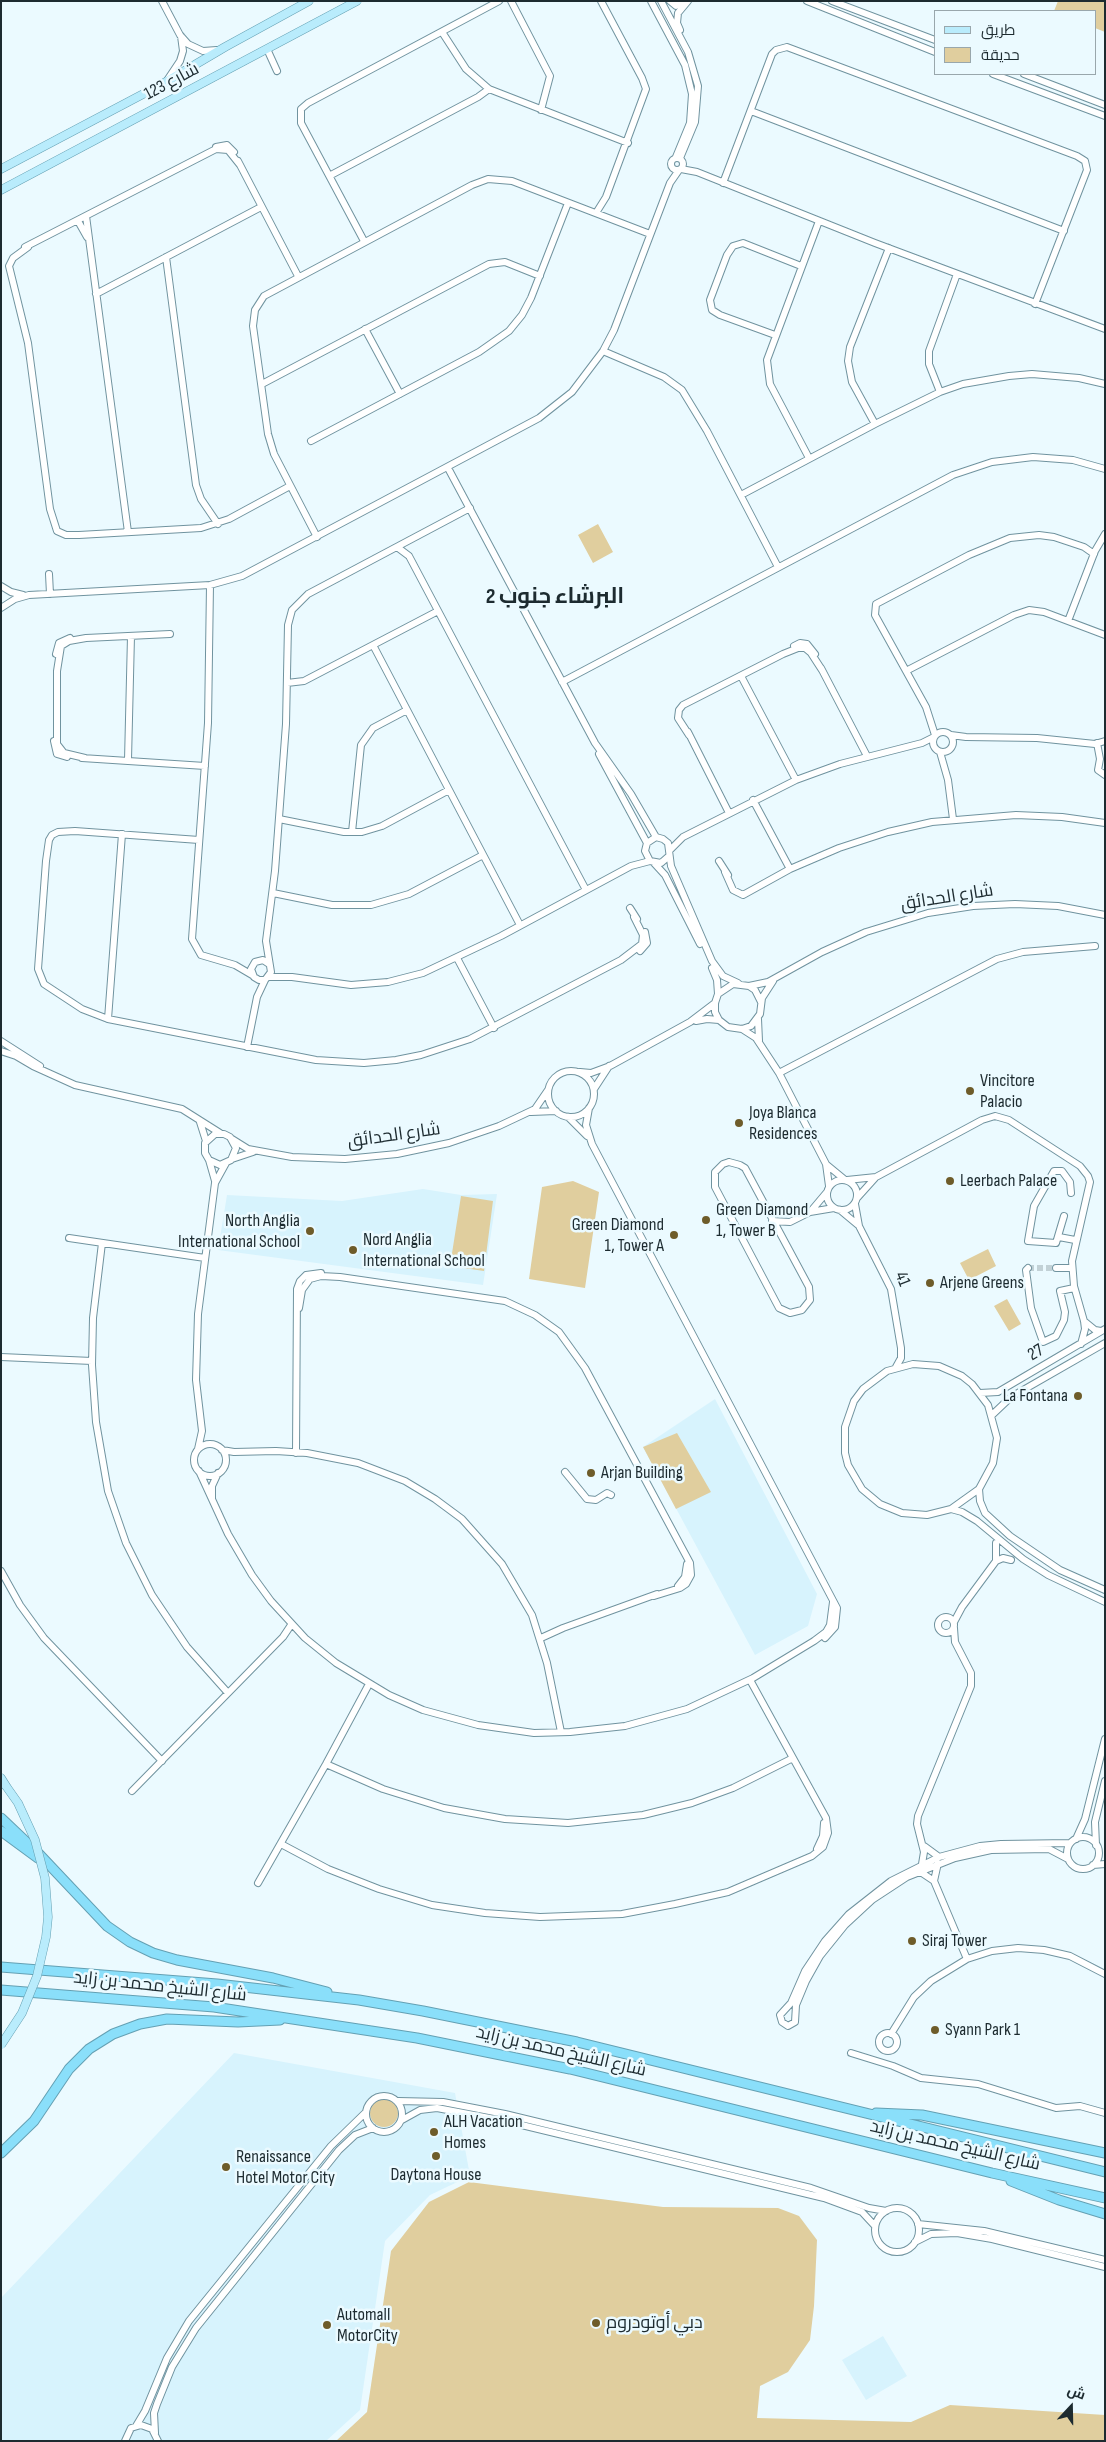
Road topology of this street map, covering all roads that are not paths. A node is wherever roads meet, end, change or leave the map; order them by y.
1 (162, 1) edge
2 (309, 1) edge
3 (357, 1) edge
4 (500, 1) edge
5 (510, 1) edge
6 (601, 1) edge
7 (651, 1) edge
8 (661, 1) edge
9 (670, 1) edge
10 (682, 1) edge
11 (688, 1) edge
12 (807, 1) edge
13 (832, 1) edge
14 (442, 32) junction
15 (180, 35) junction
16 (934, 40) edge
17 (225, 47) junction
18 (267, 49) junction
19 (688, 52) junction
20 (934, 52) edge
21 (277, 70) dead end
22 (996, 75) edge
23 (1027, 75) edge
24 (164, 83) junction
25 (487, 88) junction
26 (1105, 105) edge
27 (541, 110) junction
28 (751, 110) junction
29 (1105, 116) edge
30 (628, 143) junction
31 (680, 159) junction
32 (671, 166) junction
33 (1, 169) edge
34 (680, 170) junction
35 (697, 172) junction
36 (331, 175) junction
37 (670, 183) junction
38 (723, 183) junction
39 (1, 190) edge
40 (606, 197) junction
41 (568, 203) junction
42 (261, 207) junction
43 (596, 213) junction
44 (86, 216) junction
45 (604, 216) junction
46 (78, 221) junction
47 (819, 221) junction
48 (1064, 231) junction
49 (650, 234) junction
50 (364, 241) junction
51 (89, 243) junction
52 (889, 248) junction
53 (166, 257) junction
54 (159, 262) junction
55 (801, 266) junction
56 (957, 274) junction
57 (298, 276) junction
58 (540, 276) junction
59 (170, 285) junction
60 (96, 291) junction
61 (1035, 304) junction
62 (365, 329) junction
63 (1105, 329) edge
64 (775, 335) junction
65 (603, 351) junction
66 (261, 381) junction
67 (1105, 384) edge
68 (940, 392) junction
69 (400, 394) junction
70 (874, 424) junction
71 (311, 441) dead end
72 (809, 458) junction
73 (448, 468) junction
74 (1105, 469) edge
75 (290, 486) junction
76 (741, 495) junction
77 (205, 505) junction
78 (470, 508) junction
79 (218, 524) junction
80 (210, 526) junction
81 (128, 532) junction
82 (1105, 534) edge
83 (317, 537) junction
84 (408, 541) junction
85 (397, 547) junction
86 (1094, 554) junction
87 (409, 556) junction
88 (778, 567) junction
89 (49, 574) dead end
90 (210, 585) junction
91 (1, 586) edge
92 (50, 594) junction
93 (29, 596) junction
94 (1, 608) edge
95 (438, 611) junction
96 (1068, 621) junction
97 (170, 634) dead end
98 (1105, 635) edge
99 (131, 636) junction
100 (372, 645) junction
101 (906, 671) junction
102 (741, 676) junction
103 (562, 682) junction
104 (287, 683) junction
105 (926, 707) junction
106 (407, 710) junction
107 (948, 733) junction
108 (935, 736) junction
109 (985, 738) junction
110 (1105, 741) edge
111 (1097, 743) junction
112 (595, 744) junction
113 (906, 747) junction
114 (951, 748) junction
115 (938, 750) junction
116 (868, 756) junction
117 (128, 760) junction
118 (205, 766) junction
119 (1105, 775) edge
120 (796, 780) junction
121 (948, 780) junction
122 (450, 790) junction
123 (753, 800) junction
124 (729, 813) junction
125 (279, 819) junction
126 (953, 819) junction
127 (1105, 824) edge
128 (352, 832) junction
129 (122, 834) junction
130 (656, 837) junction
131 (684, 837) junction
132 (199, 840) junction
133 (666, 841) junction
134 (647, 843) junction
135 (644, 851) junction
136 (670, 853) junction
137 (483, 855) junction
138 (719, 861) dead end
139 (652, 862) junction
140 (631, 866) junction
141 (790, 869) junction
142 (586, 890) junction
143 (273, 893) junction
144 (630, 908) dead end
145 (1105, 915) edge
146 (520, 925) junction
147 (266, 941) junction
148 (1094, 946) dead end
149 (456, 958) junction
150 (255, 962) junction
151 (231, 964) junction
152 (270, 965) junction
153 (253, 976) junction
154 (292, 976) junction
155 (268, 978) junction
156 (776, 978) junction
157 (738, 983) junction
158 (749, 986) junction
159 (718, 994) junction
160 (257, 997) junction
161 (761, 1002) junction
162 (715, 1003) junction
163 (108, 1019) junction
164 (758, 1019) junction
165 (719, 1020) junction
166 (690, 1022) junction
167 (494, 1028) junction
168 (742, 1029) junction
169 (1, 1041) edge
170 (760, 1042) junction
171 (247, 1047) junction
172 (1, 1051) edge
173 (610, 1066) junction
174 (44, 1071) junction
175 (580, 1072) junction
176 (779, 1073) junction
177 (548, 1090) junction
178 (594, 1090) junction
179 (590, 1108) junction
180 (556, 1111) junction
181 (530, 1113) junction
182 (196, 1116) junction
183 (567, 1116) junction
184 (220, 1134) junction
185 (232, 1140) junction
186 (206, 1141) junction
187 (592, 1144) junction
188 (257, 1151) junction
189 (209, 1160) junction
190 (229, 1162) junction
191 (826, 1164) junction
192 (876, 1177) junction
193 (846, 1180) junction
194 (215, 1183) junction
195 (828, 1189) junction
196 (1071, 1194) dead end
197 (856, 1201) junction
198 (837, 1209) junction
199 (810, 1212) junction
200 (1064, 1216) dead end
201 (772, 1220) junction
202 (790, 1222) junction
203 (859, 1226) junction
204 (781, 1237) junction
205 (1059, 1237) junction
206 (69, 1238) dead end
207 (1075, 1240) junction
208 (102, 1243) junction
209 (205, 1258) junction
210 (1028, 1268) dead end
211 (1056, 1268) tunnel mouth
212 (1072, 1268) junction
213 (1074, 1288) junction
214 (1084, 1322) junction
215 (1103, 1330) edge
216 (1105, 1343) edge
217 (1081, 1344) junction
218 (902, 1348) junction
219 (1, 1357) edge
220 (92, 1360) junction
221 (914, 1364) junction
222 (896, 1367) junction
223 (980, 1393) junction
224 (992, 1415) junction
225 (201, 1426) junction
226 (212, 1444) junction
227 (198, 1449) junction
228 (222, 1450) junction
229 (246, 1452) junction
230 (296, 1452) junction
231 (225, 1464) junction
232 (199, 1471) junction
233 (565, 1472) dead end
234 (218, 1473) junction
235 (979, 1489) junction
236 (611, 1495) dead end
237 (214, 1505) junction
238 (952, 1509) junction
239 (996, 1544) dead end
240 (1011, 1560) dead end
241 (996, 1561) junction
242 (1, 1571) edge
243 (1105, 1590) edge
244 (1105, 1602) edge
245 (962, 1606) junction
246 (946, 1616) junction
247 (954, 1625) junction
248 (293, 1626) junction
249 (944, 1632) junction
250 (540, 1635) junction
251 (955, 1642) junction
252 (751, 1679) junction
253 (370, 1685) junction
254 (228, 1693) junction
255 (558, 1732) junction
256 (1105, 1739) edge
257 (792, 1758) junction
258 (162, 1761) junction
259 (326, 1764) junction
260 (1105, 1781) edge
261 (3, 1782) edge
262 (132, 1791) dead end
263 (1, 1818) edge
264 (1, 1831) edge
265 (1073, 1841) junction
266 (281, 1844) junction
267 (924, 1846) junction
268 (1097, 1847) junction
269 (1105, 1854) edge
270 (1068, 1859) junction
271 (938, 1860) junction
272 (1093, 1864) junction
273 (1105, 1864) edge
274 (921, 1868) junction
275 (54, 1870) junction
276 (934, 1881) junction
277 (258, 1884) dead end
278 (967, 1960) junction
279 (1, 1967) edge
280 (1105, 1974) edge
281 (1, 1990) edge
282 (359, 2000) junction
283 (298, 2019) junction
284 (891, 2034) dead end
285 (1, 2045) edge
286 (851, 2053) dead end
287 (398, 2101) junction
288 (366, 2112) junction
289 (857, 2112) junction
290 (1105, 2113) edge
291 (402, 2120) junction
292 (373, 2128) junction
293 (1, 2153) edge
294 (1105, 2153) edge
295 (1105, 2172) edge
296 (992, 2173) junction
297 (1105, 2198) edge
298 (886, 2211) junction
299 (1105, 2214) edge
300 (918, 2224) junction
301 (875, 2226) junction
302 (915, 2242) junction
303 (1105, 2260) edge
304 (1105, 2267) edge
305 (136, 2426) junction
306 (155, 2433) junction
307 (125, 2441) edge
308 (158, 2441) edge

1 - 15 street
2 - 17 main road, شارع 123
3 - 18 main road, شارع 123
4 - 14 street
5 - 27 street
6 - 30 street
7 - 31 street
8 - 19 street
9 - 10 street
11 - 19 street
12 - 20 street
13 - 16 street
14 - 25 street
14 - 36 street
15 - 17 street
15 - 24 street
17 - 24 main road, شارع 123
18 - 21 street
18 - 39 main road, شارع 123
19 - 31 street
22 - 29 street
23 - 26 street
24 - 33 main road, شارع 123
25 - 27 street
25 - 36 street
27 - 30 street
28 - 38 street
28 - 48 street
28 - 48 street
30 - 40 street
31 - 32 street
31 - 34 street
31 - 35 street
32 - 34 street
32 - 37 street
34 - 35 street
34 - 37 street
35 - 38 street
36 - 50 street
37 - 49 street
38 - 47 street
40 - 43 street
40 - 45 street
41 - 43 street
41 - 50 street
41 - 58 street
42 - 44 street
42 - 53 street
42 - 57 street
43 - 45 street
44 - 46 street
44 - 51 street
45 - 49 street
46 - 51 street
46 - 81 street
47 - 52 street
47 - 55 street
48 - 61 street
49 - 65 street
50 - 57 street
51 - 60 street
52 - 56 street
52 - 70 street
53 - 54 street
53 - 59 street
54 - 59 street
54 - 60 street
55 - 64 street
55 - 64 street
56 - 61 street
56 - 68 street
57 - 66 street
58 - 62 street
58 - 69 street
59 - 77 street
60 - 81 street
61 - 63 street
62 - 66 street
62 - 69 street
64 - 72 street
65 - 73 street
65 - 76 street
66 - 75 street
67 - 68 street
68 - 70 street
69 - 71 street
70 - 72 street
72 - 76 street
73 - 78 street
73 - 83 street
74 - 88 street
75 - 79 street
75 - 83 street
76 - 88 street
77 - 79 street
77 - 80 street
78 - 84 street
78 - 103 street
79 - 80 street
80 - 81 street
82 - 86 street
83 - 90 street
84 - 85 street
84 - 87 street
85 - 87 street
85 - 104 street
86 - 96 street
86 - 101 street
87 - 95 street
88 - 103 street
89 - 92 street
90 - 92 street
90 - 118 street
91 - 93 street
92 - 93 street
93 - 94 street
95 - 100 street
95 - 142 street
96 - 98 street
96 - 101 street
97 - 99 street
99 - 117 street
99 - 117 street
100 - 104 street
100 - 106 street
101 - 105 street
102 - 116 street
102 - 120 street
102 - 124 street
103 - 112 street
104 - 125 street
105 - 107 street
105 - 108 street
106 - 122 street
106 - 128 street
107 - 108 street
107 - 109 street
107 - 114 street
108 - 113 street
108 - 115 street
109 - 111 street
109 - 114 street
110 - 111 street
111 - 119 street
112 - 130 street
112 - 134 street
113 - 115 street
113 - 116 street
114 - 115 street
114 - 121 street
115 - 121 street
116 - 120 street
117 - 118 street
118 - 132 street
120 - 123 street
121 - 126 street
122 - 128 street
122 - 137 street
123 - 124 street
123 - 141 street
124 - 131 street
125 - 128 street
125 - 143 street
126 - 127 street
126 - 141 street
129 - 132 street
129 - 163 street
129 - 163 street
130 - 133 street
130 - 134 street
131 - 133 street
131 - 136 street
132 - 151 street
133 - 136 street
134 - 135 street
135 - 139 street
135 - 140 street
136 - 139 street
136 - 157 street
137 - 143 street
137 - 146 street
138 - 141 street
139 - 140 street
139 - 159 street
140 - 142 street
142 - 146 street
143 - 147 street
144 - 167 street
145 - 156 street, شارع الحدائق
146 - 149 street
147 - 150 street
147 - 152 street
148 - 176 street
149 - 154 street
149 - 167 street
150 - 151 street
150 - 152 street
150 - 153 street
151 - 153 street
152 - 154 street
152 - 155 street
153 - 155 street
153 - 160 street
154 - 155 street
155 - 160 street
156 - 158 street, شارع الحدائق
156 - 161 street
157 - 158 street
157 - 159 street
158 - 161 street
159 - 162 street
160 - 171 street
161 - 164 street
162 - 165 street
162 - 166 street
163 - 171 street
164 - 168 street
164 - 170 street
165 - 166 street
165 - 168 street
166 - 173 street
167 - 171 street
168 - 170 street
169 - 174 street
170 - 176 street
172 - 174 street
173 - 175 street
173 - 178 street
174 - 182 street
175 - 177 street
175 - 178 street
176 - 191 street
177 - 180 street
177 - 181 street
178 - 179 street
179 - 183 street
179 - 187 street
180 - 181 street
180 - 183 street
181 - 188 street, شارع الحدائق
182 - 184 street
182 - 186 street
183 - 187 street
184 - 185 street
184 - 186 street
185 - 188 street
185 - 190 street
186 - 189 street
187 - 252 street
188 - 190 street
189 - 190 street
189 - 194 street
190 - 194 street
191 - 193 street
191 - 195 street
192 - 193 street
192 - 197 street
192 - 207 street
193 - 195 street
193 - 197 street
194 - 209 street
195 - 198 street
195 - 199 street
196 - 205 street
197 - 198 street
197 - 203 street
198 - 199 street
198 - 203 street
199 - 202 street
200 - 205 street
201 - 202 street
201 - 204 street
201 - 204 street
202 - 204 street
203 - 218 street, 41
205 - 207 street
206 - 208 street
207 - 212 street
208 - 209 street
208 - 220 street
209 - 225 street
210 - 213 street
211 - 212 street
212 - 213 street
213 - 214 street
214 - 215 street
214 - 217 street
215 - 217 street, 27
216 - 224 street, 27
217 - 223 street, 27
218 - 221 street, 41
218 - 222 street, 41
219 - 220 street
220 - 254 street
221 - 222 street
221 - 223 street
222 - 238 street
223 - 224 street
224 - 235 street
225 - 226 street
225 - 227 street
226 - 227 street
226 - 228 street
227 - 232 street
228 - 229 street
228 - 231 street
229 - 230 street
229 - 231 street
230 - 250 street
230 - 250 street
231 - 234 street
232 - 234 street
232 - 237 street
233 - 236 street
234 - 237 street
235 - 238 street
235 - 243 street
237 - 248 street
238 - 244 street
239 - 241 street
240 - 241 street
241 - 245 street
242 - 258 street
245 - 246 street
245 - 247 street
246 - 247 street
246 - 249 street
247 - 249 street
247 - 251 street
248 - 253 street
248 - 254 street
249 - 251 street
250 - 255 street
251 - 267 street
252 - 255 street
252 - 257 street
253 - 255 street
253 - 259 street
254 - 258 street
256 - 265 street
257 - 259 street
257 - 266 street
258 - 262 street
259 - 266 street
260 - 268 street
261 - 285 main road, bridge
263 - 275 highway
264 - 275 highway
265 - 268 street
265 - 270 street
265 - 271 street
266 - 277 street
267 - 271 street
267 - 274 street
268 - 269 street
268 - 272 street
270 - 271 street
270 - 272 street
271 - 274 street
271 - 276 street
272 - 273 street
274 - 274 street
274 - 276 street
275 - 282 highway
276 - 278 street
278 - 280 street
278 - 284 street
279 - 282 highway, شارع الشيخ محمد بن زايد
281 - 283 highway, شارع الشيخ محمد بن زايد
282 - 289 highway, شارع الشيخ محمد بن زايد
283 - 293 highway
283 - 296 highway, شارع الشيخ محمد بن زايد
286 - 290 street
287 - 288 street
287 - 291 street
287 - 298 street
288 - 292 street
288 - 305 street
289 - 294 highway
289 - 295 highway, شارع الشيخ محمد بن زايد
291 - 292 street
291 - 301 street
292 - 306 street
296 - 297 highway, شارع الشيخ محمد بن زايد
296 - 299 highway
298 - 300 street
298 - 301 street
300 - 302 street
300 - 303 street
301 - 302 street
302 - 304 street
305 - 306 street
305 - 307 street
306 - 308 street

